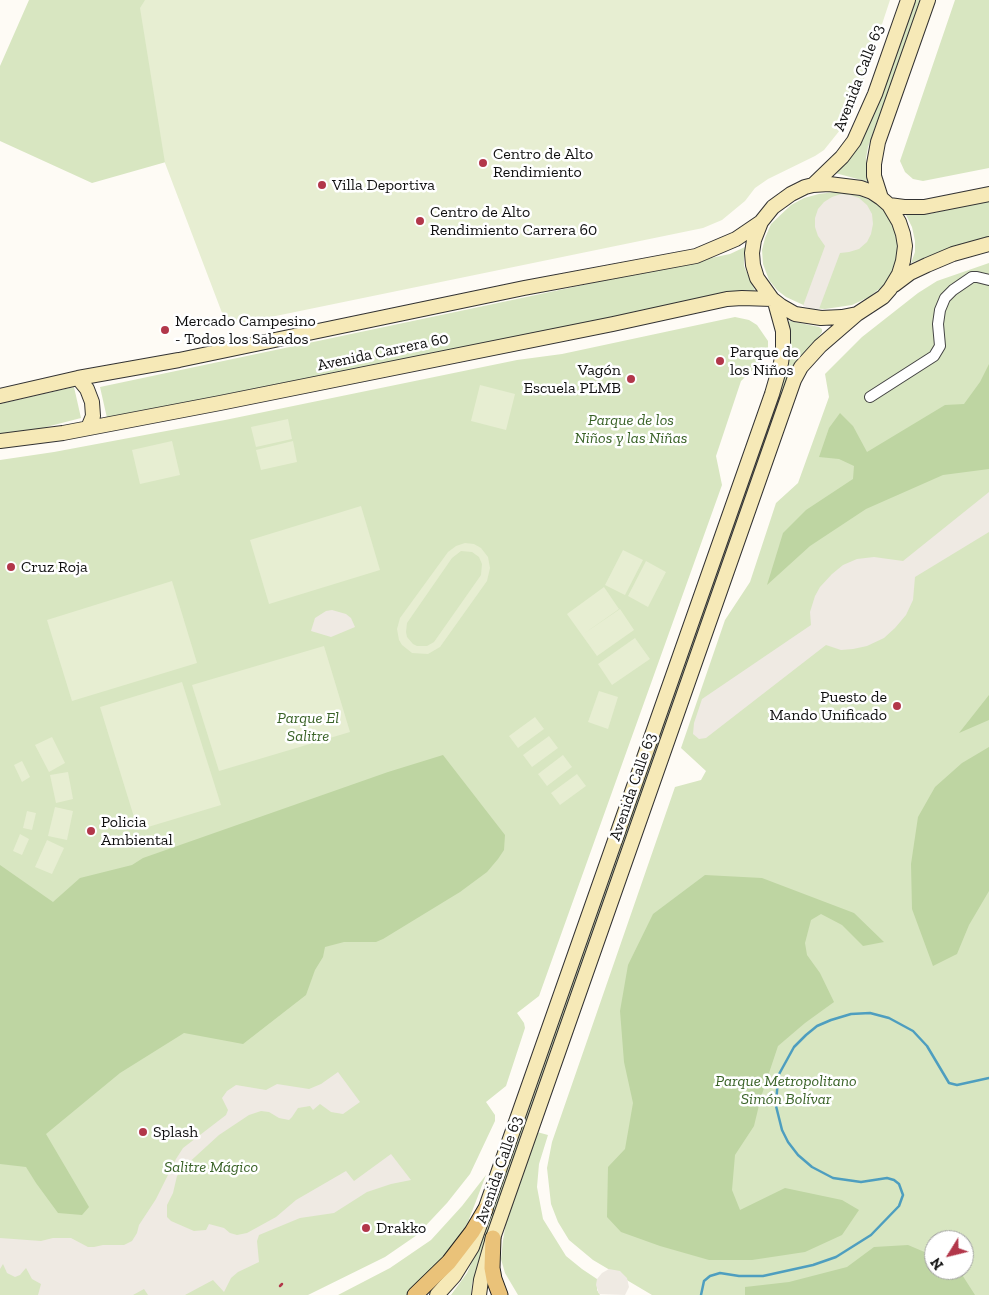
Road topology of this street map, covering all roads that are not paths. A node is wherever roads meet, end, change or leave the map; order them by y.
1 (908, 0) edge
2 (928, 0) edge
3 (813, 185) junction
4 (989, 194) edge
5 (885, 202) junction
6 (761, 222) junction
7 (989, 244) edge
8 (989, 280) edge
9 (890, 289) junction
10 (774, 301) junction
11 (857, 314) junction
12 (78, 378) junction
13 (0, 396) edge
14 (870, 397) dead end
15 (88, 428) junction
16 (0, 441) edge
17 (597, 890) junction
18 (613, 896) junction
19 (485, 1210) junction
20 (494, 1238) junction
21 (415, 1295) edge
22 (437, 1295) edge
23 (479, 1295) edge
24 (500, 1295) edge

1 - 3 main road, Avenida Calle 63
2 - 5 main road
3 - 5 main road
3 - 6 main road
4 - 5 main road
5 - 9 main road
6 - 10 main road
6 - 12 main road, Avenida Carrera 60
7 - 9 main road
8 - 14 street
9 - 11 main road
10 - 11 main road
10 - 15 main road, Avenida Carrera 60
10 - 17 main road, Avenida Calle 63
11 - 18 main road, Avenida Calle 63
12 - 13 main road, Avenida Carrera 60
12 - 15 main road
15 - 16 main road, Avenida Carrera 60
17 - 18 main road
17 - 19 main road, Avenida Calle 63
18 - 20 main road, Avenida Calle 63
19 - 21 main road
19 - 22 main road, Avenida Calle 63
20 - 23 main road, Avenida Calle 63
20 - 24 main road

